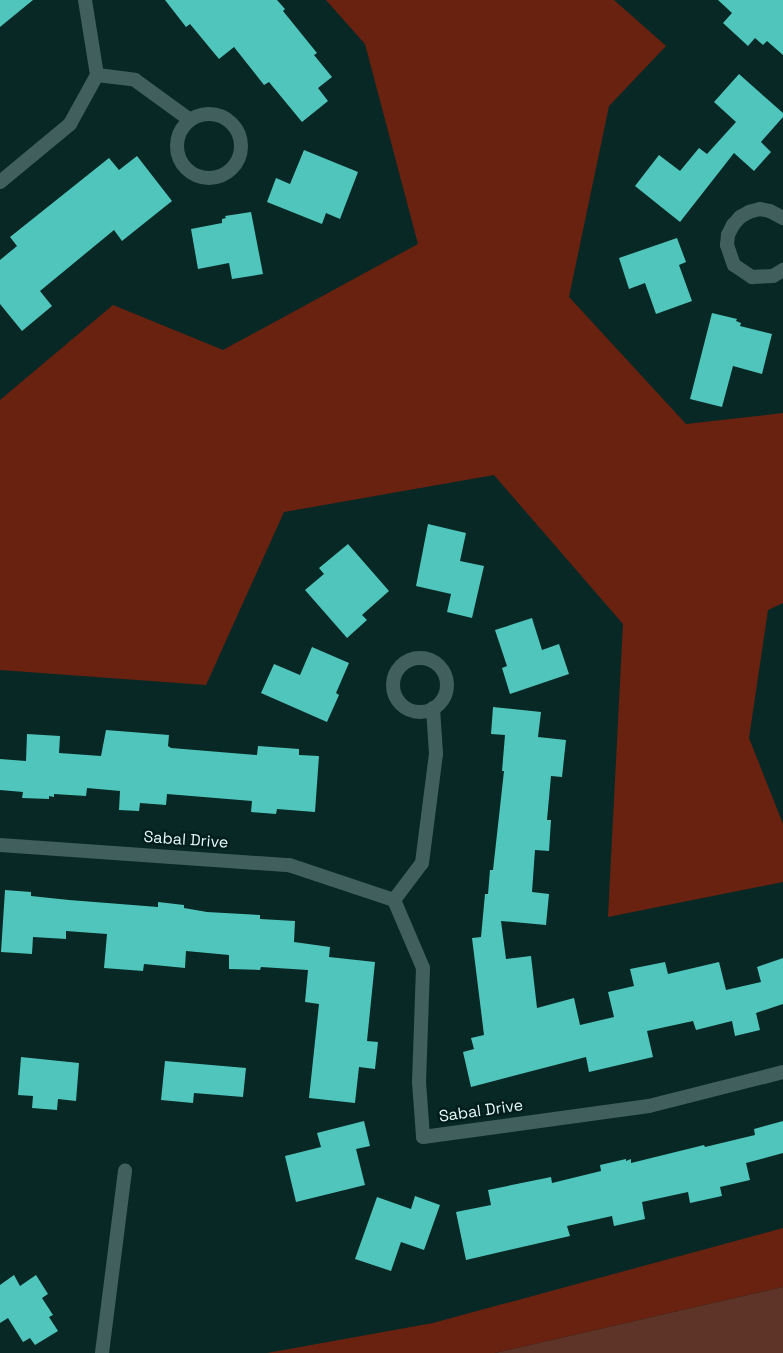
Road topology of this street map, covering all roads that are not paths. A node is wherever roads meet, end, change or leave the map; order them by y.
1 (85, 0) edge
2 (97, 75) junction
3 (190, 120) junction
4 (0, 182) edge
5 (783, 218) edge
6 (783, 270) edge
7 (433, 708) dead end
8 (0, 845) edge
9 (394, 900) junction
10 (783, 1072) edge
11 (125, 1170) dead end
12 (102, 1353) edge

1 - 2 street
2 - 3 street
2 - 4 street
3 - 3 street
5 - 6 street
7 - 9 street
8 - 9 street, Sabal Drive
9 - 10 street, Sabal Drive
11 - 12 street

